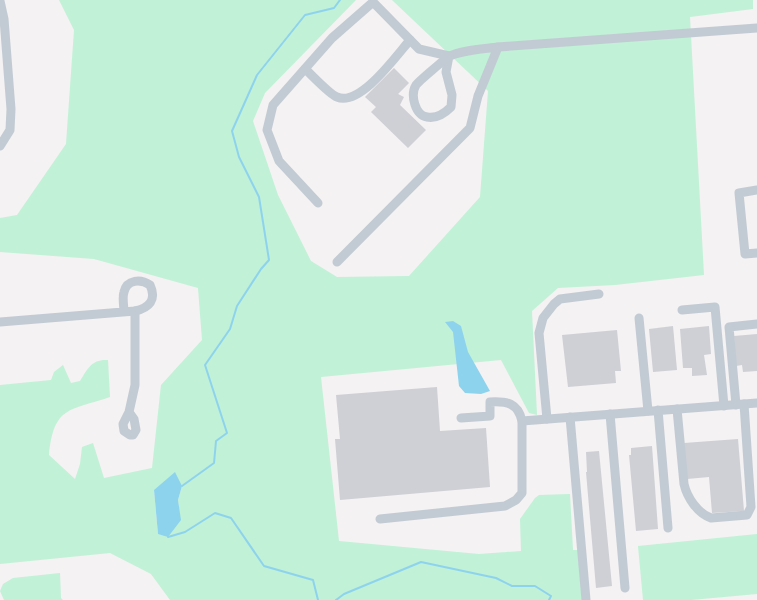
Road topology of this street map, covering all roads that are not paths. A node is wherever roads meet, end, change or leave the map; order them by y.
1 (0, 1) edge
2 (757, 28) edge
3 (410, 40) junction
4 (498, 47) junction
5 (449, 56) junction
6 (305, 69) junction
7 (0, 146) edge
8 (757, 190) edge
9 (318, 203) dead end
10 (757, 253) edge
11 (337, 262) dead end
12 (599, 294) dead end
13 (682, 310) dead end
14 (135, 311) junction
15 (124, 312) junction
16 (639, 318) dead end
17 (0, 322) edge
18 (757, 324) edge
19 (757, 403) edge
20 (740, 404) junction
21 (724, 406) junction
22 (676, 409) junction
23 (658, 410) junction
24 (648, 411) junction
25 (129, 412) dead end
26 (610, 414) junction
27 (570, 417) junction
28 (461, 418) dead end
29 (547, 419) junction
30 (522, 421) junction
31 (380, 519) dead end
32 (668, 528) dead end
33 (625, 588) dead end
34 (586, 600) edge

1 - 7 street
2 - 4 street
3 - 5 street
3 - 6 street
3 - 6 street
4 - 5 street
4 - 11 street
5 - 5 street
6 - 9 street
8 - 10 street
12 - 29 street
13 - 21 street
14 - 15 street
14 - 15 street
14 - 25 street
15 - 17 street
16 - 24 street
18 - 20 street
19 - 20 street
20 - 21 street
20 - 22 street
21 - 22 street
22 - 23 street
23 - 24 street
23 - 32 street
24 - 26 street
26 - 27 street
26 - 33 street
27 - 29 street
27 - 34 street
28 - 30 street
29 - 30 street
30 - 31 street

